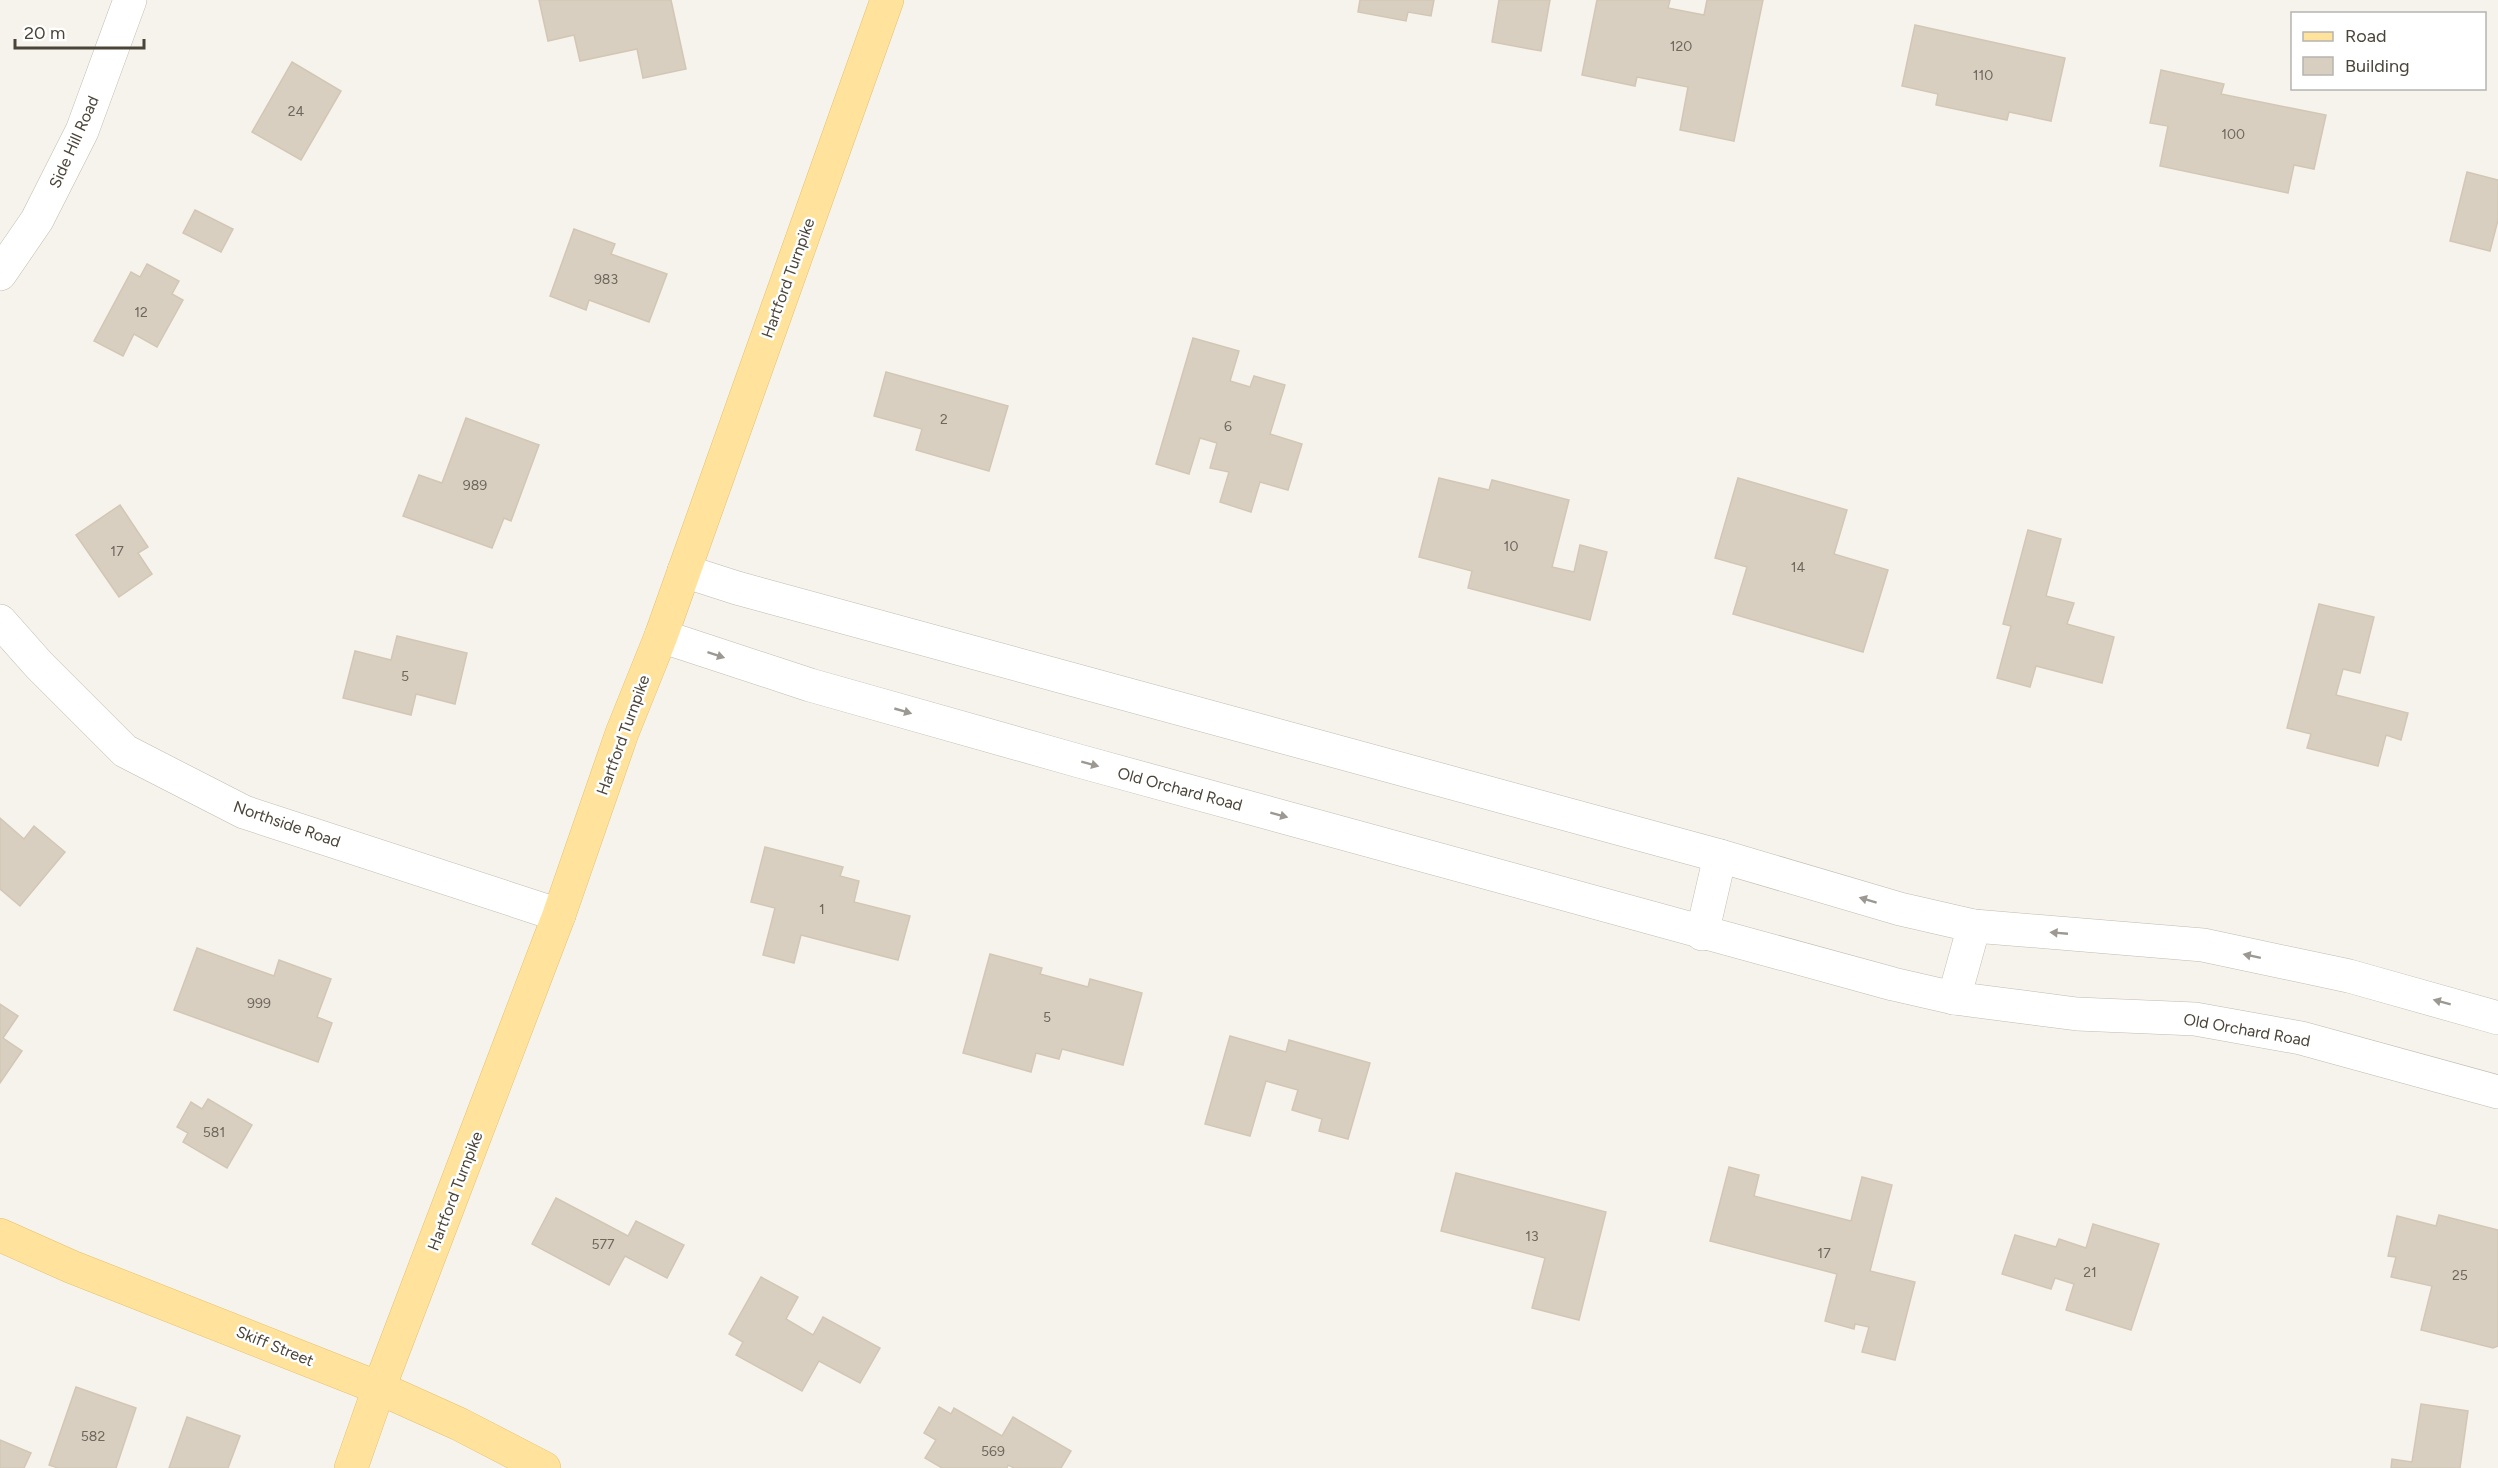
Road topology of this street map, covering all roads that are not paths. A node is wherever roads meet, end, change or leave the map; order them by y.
1 (130, 0) edge
2 (888, 0) edge
3 (0, 274) edge
4 (684, 571) junction
5 (0, 621) edge
6 (661, 636) junction
7 (1720, 856) junction
8 (560, 915) junction
9 (1974, 926) junction
10 (1702, 934) junction
11 (1953, 998) junction
12 (2498, 1018) edge
13 (2498, 1092) edge
14 (0, 1235) edge
15 (379, 1388) junction
16 (351, 1468) edge
17 (544, 1468) edge

1 - 3 street, Side Hill Road
2 - 4 main road, Hartford Turnpike
4 - 6 main road, Hartford Turnpike
4 - 7 street
5 - 8 street, Northside Road
6 - 8 main road, Hartford Turnpike
6 -> 10 street, Old Orchard Road
9 -> 7 street
7 - 10 street
8 - 15 main road, Hartford Turnpike
9 - 11 street
12 -> 9 street
10 - 11 street, Old Orchard Road
11 - 13 street, Old Orchard Road
14 - 15 main road, Skiff Street
15 - 16 main road, Hartford Turnpike
15 - 17 main road, Skiff Street

